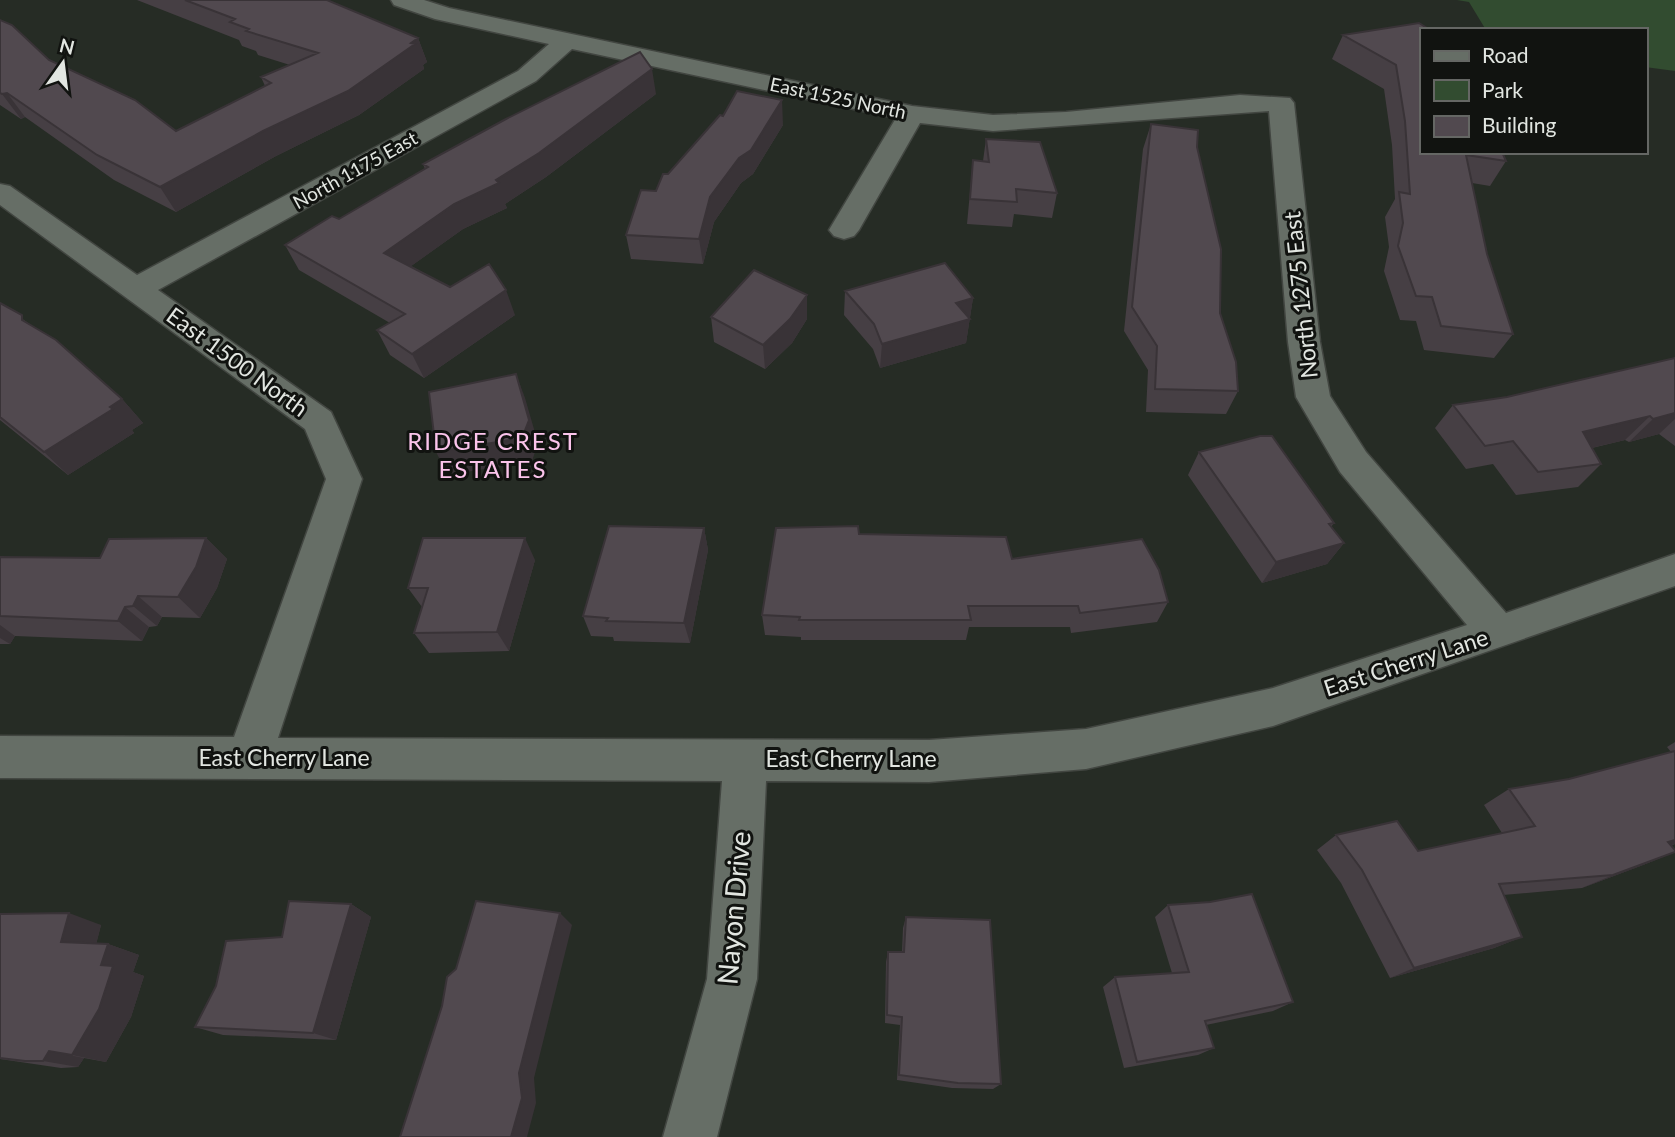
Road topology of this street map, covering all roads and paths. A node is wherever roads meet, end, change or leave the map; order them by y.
1 (402, 0) edge
2 (567, 40) junction
3 (1281, 103) joint
4 (912, 114) junction
5 (0, 192) edge
6 (844, 230) dead end
7 (136, 289) junction
8 (1675, 570) edge
9 (1498, 633) junction
10 (0, 757) edge
11 (249, 758) junction
12 (745, 759) junction
13 (690, 1137) edge

1 - 2 street, East 1525 North
2 - 4 street, East 1525 North
2 - 7 street, North 1175 East
3 - 4 street, East 1525 North
3 - 9 street, North 1275 East
4 - 6 street
5 - 7 street, East 1500 North
7 - 11 street, East 1500 North
8 - 9 street, East Cherry Lane
9 - 12 street, East Cherry Lane
10 - 11 street, East Cherry Lane
11 - 12 street, East Cherry Lane
12 - 13 street, Nayon Drive

